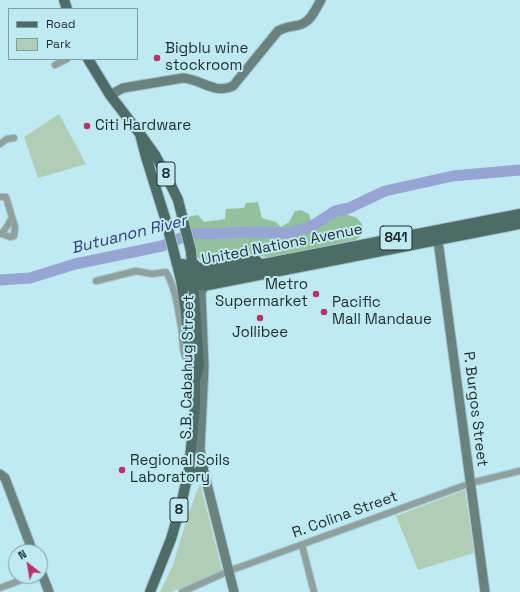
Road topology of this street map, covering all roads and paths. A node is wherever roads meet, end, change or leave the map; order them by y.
1 (318, 1) edge
2 (65, 60) edge
3 (89, 60) edge
4 (55, 65) dead end
5 (110, 96) junction
6 (140, 134) junction
7 (14, 138) dead end
8 (0, 144) edge
9 (0, 197) edge
10 (520, 214) edge
11 (12, 217) junction
12 (520, 224) edge
13 (1, 234) edge
14 (437, 235) junction
15 (177, 254) junction
16 (191, 256) junction
17 (273, 262) junction
18 (96, 281) dead end
19 (192, 282) junction
20 (208, 285) junction
21 (185, 303) junction
22 (191, 366) junction
23 (195, 380) junction
24 (202, 468) junction
25 (520, 471) edge
26 (0, 474) edge
27 (187, 481) junction
28 (471, 482) junction
29 (30, 544) edge
30 (302, 545) junction
31 (229, 571) junction
32 (11, 584) edge
33 (0, 588) edge
34 (150, 592) edge
35 (182, 592) edge
36 (234, 592) edge
37 (314, 592) edge
38 (485, 592) edge

1 - 5 street
2 - 4 street
3 - 5 main road, 8
5 - 6 main road, 8
6 - 15 main road, 8
6 - 16 main road, 8
7 - 8 street
9 - 11 street
10 - 14 main road, United Nations Avenue / 841
11 - 13 street
11 - 13 street
12 - 14 main road, United Nations Avenue / 841
14 - 17 main road, United Nations Avenue / 841
14 - 20 main road, United Nations Avenue / 841
14 - 28 street, P. Burgos Street
15 - 19 main road
15 - 21 main road, 8
16 - 17 main road
16 - 19 main road, 8
17 - 19 main road, United Nations Avenue / 841
18 - 22 street
19 - 20 main road
19 - 21 main road, United Nations Avenue
19 - 23 main road, 8
20 - 24 street, S.B. Cabahug Street
21 - 22 main road, 8
22 - 23 main road, 8
23 - 27 main road, 8
24 - 27 main road
24 - 31 street, S.B. Cabahug Street
25 - 28 street, R. Colina Street
26 - 29 street
27 - 34 main road, 8
28 - 30 street, R. Colina Street
28 - 38 street, P. Burgos Street
30 - 31 street, R. Colina Street
30 - 37 street
31 - 35 street, R. Colina Street
31 - 36 street, S.B. Cabahug Street
32 - 33 street

